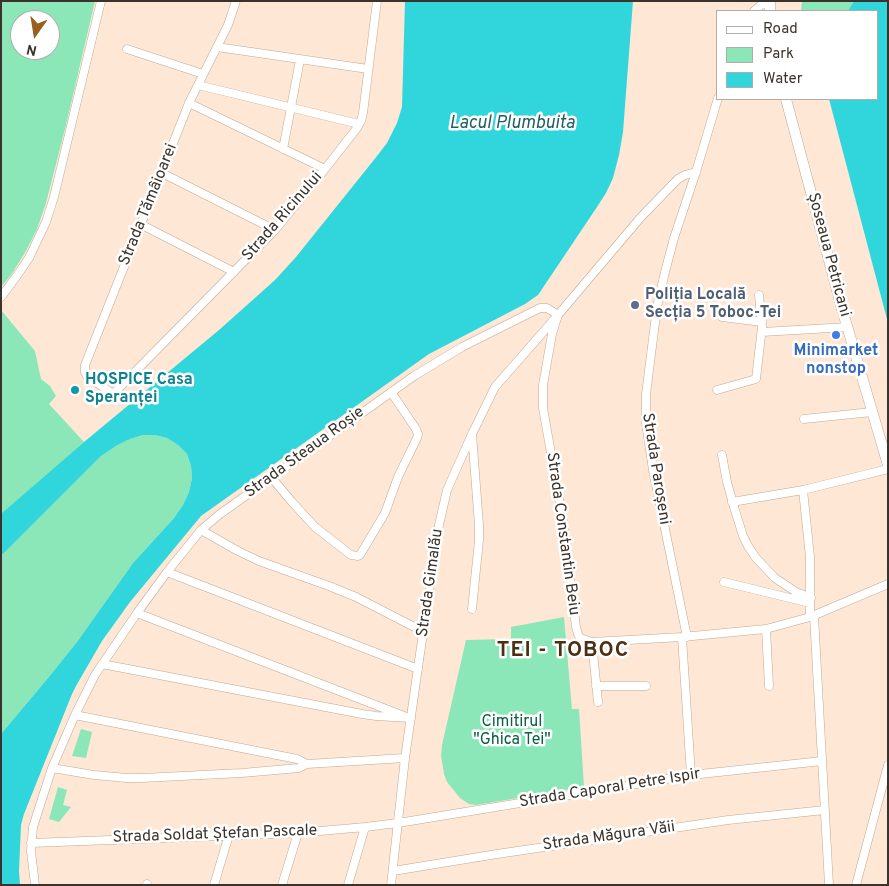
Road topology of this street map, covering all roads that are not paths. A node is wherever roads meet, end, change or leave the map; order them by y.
1 (101, 1) edge
2 (236, 1) edge
3 (377, 1) edge
4 (770, 5) edge
5 (755, 10) edge
6 (217, 46) junction
7 (127, 49) dead end
8 (300, 60) junction
9 (368, 69) junction
10 (203, 74) junction
11 (198, 85) junction
12 (717, 100) edge
13 (786, 100) edge
14 (189, 104) junction
15 (290, 107) junction
16 (360, 124) junction
17 (283, 149) junction
18 (325, 170) junction
19 (696, 172) junction
20 (162, 173) junction
21 (142, 224) junction
22 (275, 230) junction
23 (234, 272) junction
24 (759, 295) dead end
25 (1, 297) edge
26 (558, 315) junction
27 (722, 317) dead end
28 (762, 322) junction
29 (848, 327) junction
30 (762, 332) junction
31 (531, 344) junction
32 (548, 350) junction
33 (717, 390) dead end
34 (391, 392) junction
35 (116, 396) joint
36 (872, 412) junction
37 (804, 419) dead end
38 (472, 434) junction
39 (722, 454) dead end
40 (888, 467) edge
41 (272, 478) junction
42 (803, 490) junction
43 (732, 502) junction
44 (201, 530) junction
45 (167, 572) junction
46 (724, 582) dead end
47 (888, 584) edge
48 (810, 600) junction
49 (472, 609) dead end
50 (136, 613) junction
51 (812, 616) junction
52 (766, 629) junction
53 (424, 632) junction
54 (685, 637) junction
55 (592, 642) junction
56 (102, 664) junction
57 (418, 669) junction
58 (596, 686) junction
59 (646, 686) dead end
60 (769, 686) dead end
61 (598, 702) dead end
62 (75, 715) junction
63 (411, 718) junction
64 (406, 758) junction
65 (822, 761) junction
66 (307, 764) junction
67 (888, 764) edge
68 (52, 768) junction
69 (691, 775) junction
70 (825, 810) junction
71 (398, 823) junction
72 (366, 827) junction
73 (298, 833) junction
74 (229, 835) junction
75 (31, 842) junction
76 (393, 871) junction
77 (35, 885) edge
78 (214, 885) edge
79 (282, 885) edge
80 (348, 885) edge
81 (391, 885) edge
82 (829, 885) edge
83 (855, 885) edge

1 - 25 street
2 - 6 street, Strada Tămâioarei
3 - 9 street, Strada Ricinului
4 - 5 street
6 - 8 street
6 - 10 street, Strada Tămâioarei
7 - 10 street
8 - 9 street
8 - 15 street
9 - 16 street, Strada Ricinului
10 - 11 street, Strada Tămâioarei
11 - 14 street, Strada Tămâioarei
11 - 15 street
12 - 19 street, Strada Paroșeni
13 - 29 main road, Șoseaua Petricani
14 - 17 street
14 - 20 street, Strada Tămâioarei
15 - 16 street
15 - 17 street
16 - 18 street, Strada Ricinului
17 - 18 street
18 - 22 street, Strada Ricinului
19 - 26 street, Strada Constantin Beiu
19 - 54 street, Strada Paroșeni
20 - 21 street, Strada Tămâioarei
20 - 22 street
21 - 23 street
21 - 35 street, Strada Tămâioarei
22 - 23 street, Strada Ricinului
23 - 35 street, Strada Ricinului
24 - 28 street
26 - 31 street, Strada Gimalău
26 - 32 street, Strada Constantin Beiu
26 - 34 street, Strada Steaua Roșie
27 - 28 street
28 - 30 street
29 - 30 street
29 - 36 main road, Șoseaua Petricani
30 - 33 street
31 - 32 street
31 - 38 street, Strada Gimalău
32 - 55 street, Strada Constantin Beiu
34 - 41 street, Strada Steaua Roșie
34 - 41 street
36 - 37 street
36 - 40 main road, Șoseaua Petricani
38 - 49 street
38 - 53 street, Strada Gimalău
39 - 43 street
40 - 42 street
41 - 44 street, Strada Steaua Roșie
42 - 43 street
42 - 48 street
43 - 48 street
44 - 45 street, Strada Steaua Roșie
44 - 53 street
45 - 50 street, Strada Steaua Roșie
45 - 57 street
46 - 48 street
47 - 51 street
48 - 51 street
50 - 56 street, Strada Steaua Roșie
50 - 63 street
51 - 52 street
51 - 65 street
52 - 54 street
52 - 60 street
53 - 57 street, Strada Gimalău
54 - 55 street
54 - 69 street, Strada Paroșeni
55 - 58 street
56 - 62 street, Strada Steaua Roșie
56 - 63 street
57 - 63 street, Strada Gimalău
58 - 59 street
58 - 61 street
62 - 66 street
62 - 68 street, Strada Steaua Roșie
63 - 64 street, Strada Gimalău
64 - 66 street
64 - 71 street, Strada Gimalău
65 - 69 street, Strada Caporal Petre Ispir
65 - 70 street
66 - 68 street
67 - 83 street
68 - 75 street, Strada Steaua Roșie
69 - 71 street, Strada Caporal Petre Ispir
70 - 76 street, Strada Măgura Văii
70 - 82 street
71 - 72 street, Strada Soldat Ștefan Pascale
71 - 76 street, Strada Gimalău
72 - 73 street, Strada Soldat Ștefan Pascale
72 - 80 street
73 - 74 street, Strada Soldat Ștefan Pascale
73 - 79 street
74 - 75 street, Strada Soldat Ștefan Pascale
74 - 78 street
75 - 77 street, Strada Steaua Roșie
76 - 81 street, Strada Gimalău

